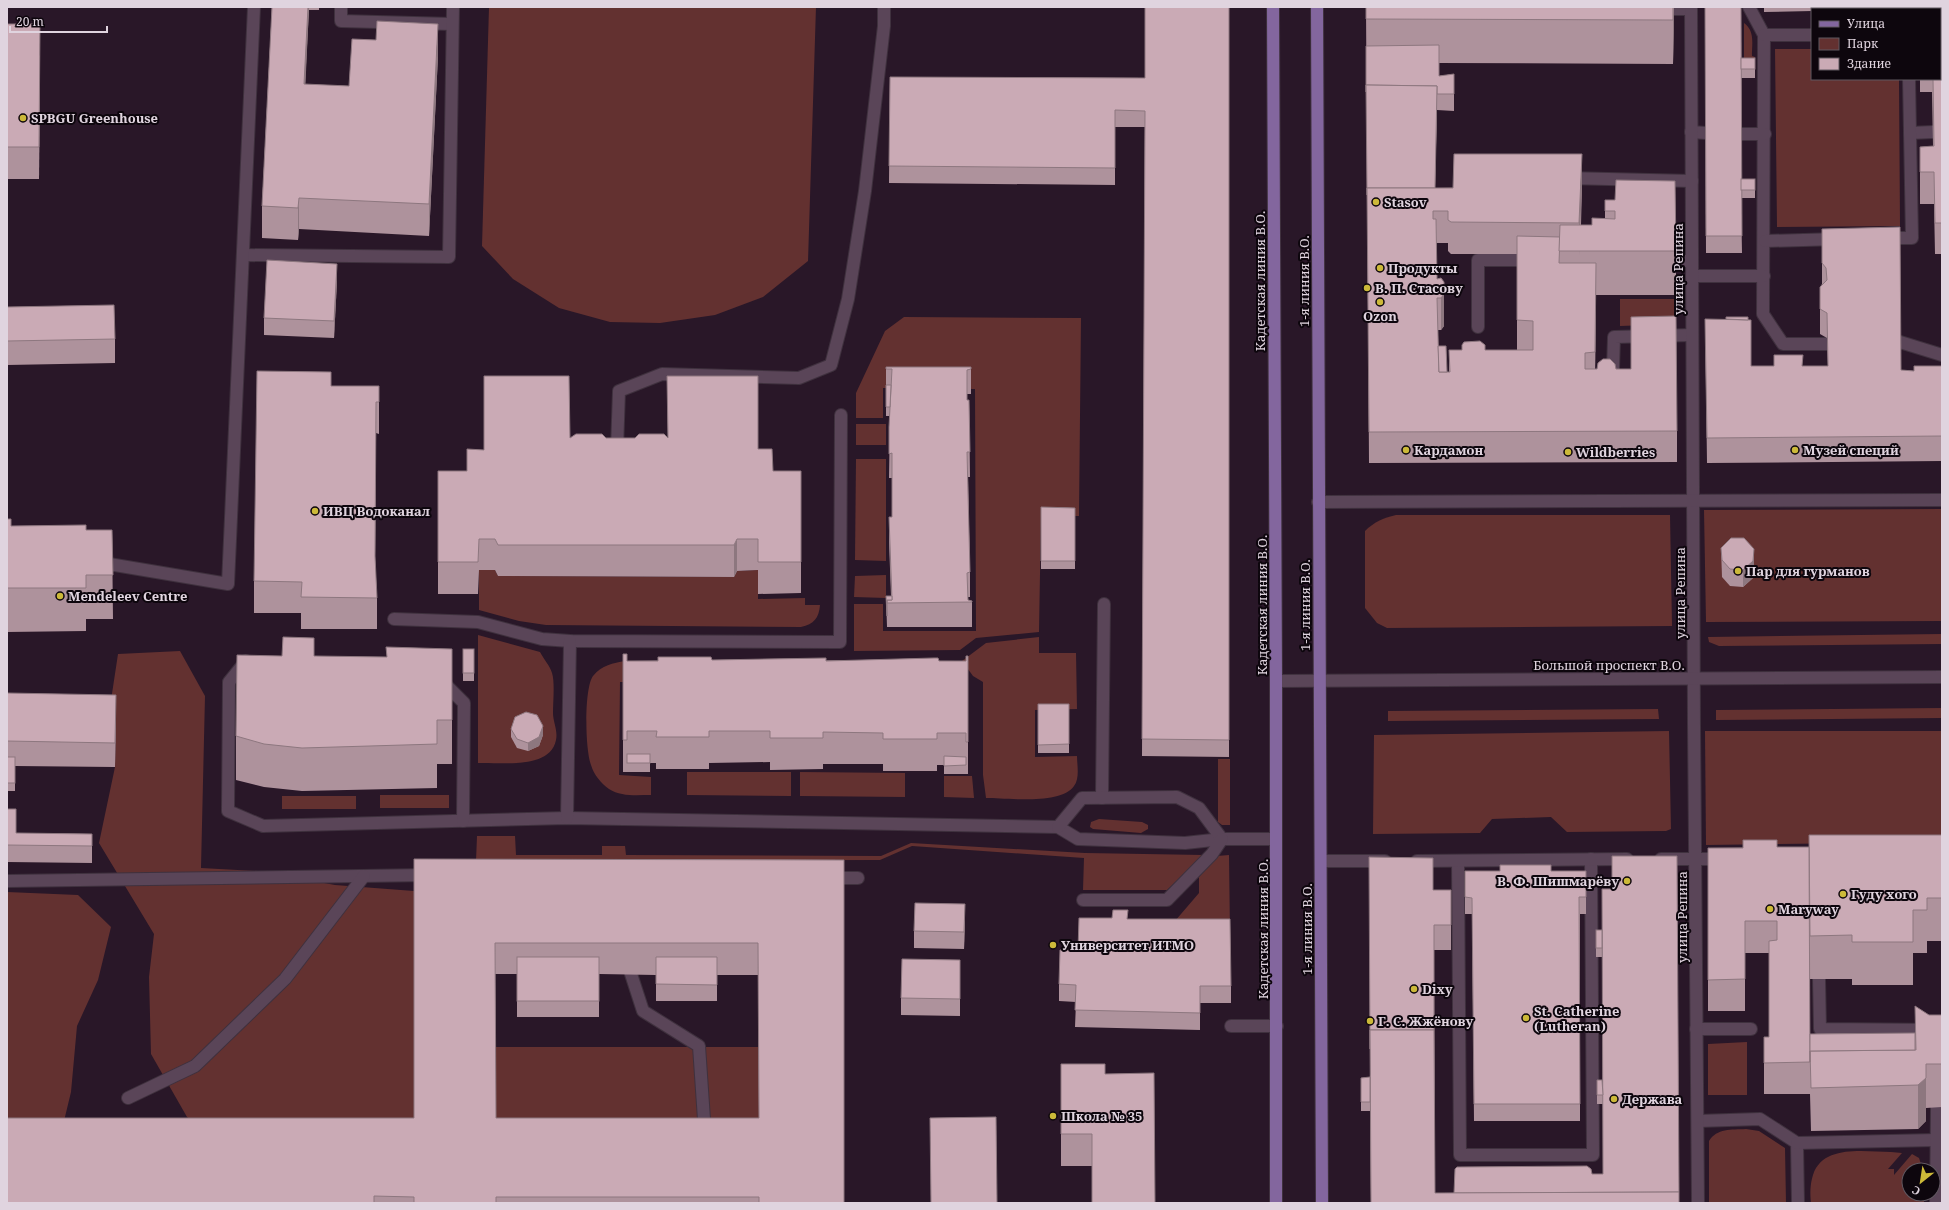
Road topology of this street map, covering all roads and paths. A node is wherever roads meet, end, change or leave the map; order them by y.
1 (254, 7) edge
2 (341, 7) edge
3 (453, 7) edge
4 (884, 7) edge
5 (1273, 7) edge
6 (1317, 7) edge
7 (1749, 7) edge
8 (1691, 8) edge
9 (1642, 9) edge
10 (452, 24) junction
11 (1764, 35) junction
12 (1811, 35) edge
13 (1909, 80) edge
14 (1691, 132) junction
15 (1933, 132) edge
16 (1706, 133) edge
17 (1910, 133) junction
18 (1741, 134) edge
19 (1765, 134) junction
20 (1556, 178) edge
21 (1692, 181) junction
22 (1850, 239) edge
23 (1874, 239) edge
24 (1765, 241) junction
25 (243, 255) junction
26 (1547, 261) edge
27 (1675, 261) edge
28 (1692, 261) junction
29 (1692, 276) junction
30 (1764, 276) junction
31 (1478, 327) dead end
32 (1692, 335) junction
33 (1900, 342) edge
34 (1827, 344) edge
35 (1942, 354) edge
36 (1613, 369) edge
37 (841, 415) dead end
38 (617, 449) edge
39 (1693, 500) junction
40 (1942, 500) edge
41 (1318, 502) junction
42 (83, 560) edge
43 (1104, 604) dead end
44 (394, 619) dead end
45 (570, 641) junction
46 (256, 659) edge
47 (1942, 677) edge
48 (1694, 678) junction
49 (428, 681) edge
50 (1276, 681) junction
51 (1319, 681) junction
52 (1102, 798) junction
53 (567, 818) junction
54 (463, 821) junction
55 (1058, 827) junction
56 (1222, 839) junction
57 (1276, 839) junction
58 (1591, 859) junction
59 (1637, 859) edge
60 (1652, 859) edge
61 (1696, 859) junction
62 (1733, 859) edge
63 (1321, 861) junction
64 (1458, 861) junction
65 (446, 875) edge
66 (364, 876) junction
67 (818, 878) edge
68 (858, 878) dead end
69 (7, 881) edge
70 (1083, 900) dead end
71 (631, 974) dead end
72 (1819, 979) dead end
73 (1231, 1026) dead end
74 (1277, 1026) junction
75 (1696, 1029) junction
76 (1751, 1029) dead end
77 (1942, 1030) edge
78 (128, 1098) dead end
79 (1937, 1108) dead end
80 (1698, 1121) junction
81 (1936, 1140) junction
82 (1797, 1143) junction
83 (705, 1150) edge
84 (1276, 1203) edge
85 (1322, 1203) edge
86 (1698, 1203) edge
87 (1798, 1203) edge
88 (1936, 1203) edge

1 - 25 street
2 - 10 street
3 - 10 street
4 - 38 street
5 - 50 main road, Кадетская линия В.О.
6 - 41 main road, 1-я линия В.О.
7 - 11 street
8 - 9 street
8 - 14 street, улица Репина
10 - 25 street
11 - 12 street
11 - 19 street
13 - 17 street
14 - 16 street
14 - 21 street, улица Репина
15 - 17 street
17 - 23 street
18 - 19 street
19 - 24 street
20 - 21 street
21 - 28 street, улица Репина
22 - 24 street
24 - 30 street
25 - 42 street
26 - 31 street
27 - 28 street
28 - 29 street, улица Репина
29 - 30 street
29 - 32 street, улица Репина
30 - 34 street
32 - 36 street
32 - 39 street, улица Репина
33 - 35 street
37 - 45 street
39 - 40 street
39 - 41 street
39 - 48 street, улица Репина
41 - 51 main road, 1-я линия В.О.
43 - 52 street
44 - 45 street
45 - 53 street
46 - 54 street
47 - 48 street, Большой проспект В.О.
48 - 51 street, Большой проспект В.О.
48 - 61 street, улица Репина
49 - 54 street
50 - 51 street, Большой проспект В.О.
50 - 57 main road, Кадетская линия В.О.
51 - 63 main road, 1-я линия В.О.
52 - 55 street
52 - 56 street
53 - 54 street
53 - 55 street
55 - 56 street
56 - 57 street
56 - 70 street
57 - 74 main road, Кадетская линия В.О.
58 - 59 street
58 - 64 street
58 - 64 street
60 - 61 street
61 - 62 street
61 - 75 street, улица Репина
63 - 64 street
63 - 85 main road, 1-я линия В.О.
65 - 66 street
66 - 69 street
66 - 78 street
67 - 68 street
71 - 83 street
72 - 77 street
73 - 74 street
74 - 84 main road, Кадетская линия В.О.
75 - 76 street
75 - 80 street, улица Репина
79 - 81 street
80 - 82 street
80 - 86 street, улица Репина
81 - 82 street
81 - 88 street
82 - 87 street

